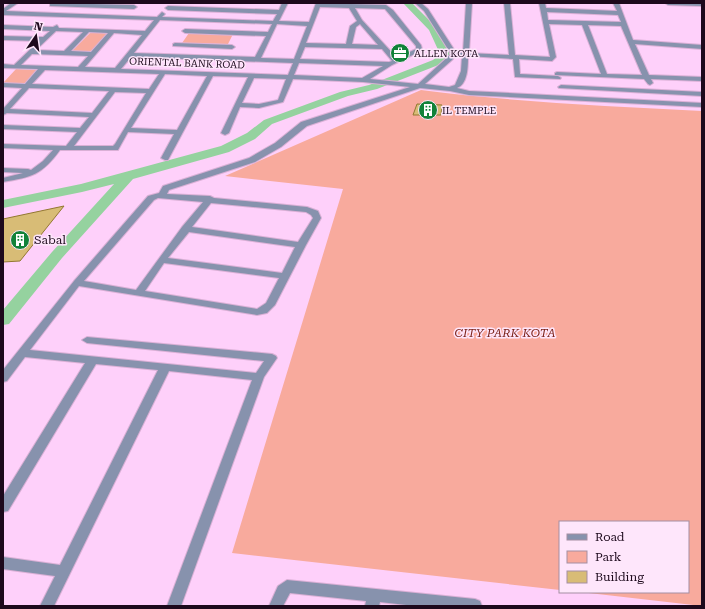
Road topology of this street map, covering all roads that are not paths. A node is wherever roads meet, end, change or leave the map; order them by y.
1 (14, 3) edge
2 (204, 3) edge
3 (256, 3) edge
4 (284, 3) edge
5 (418, 3) edge
6 (469, 3) edge
7 (507, 3) edge
8 (542, 3) edge
9 (616, 3) edge
10 (668, 3) edge
11 (53, 4) edge
12 (81, 4) edge
13 (319, 4) edge
14 (702, 4) edge
15 (136, 5) edge
16 (170, 5) edge
17 (351, 6) junction
18 (200, 9) junction
19 (4, 10) edge
20 (543, 10) junction
21 (251, 11) junction
22 (280, 12) junction
23 (620, 13) junction
24 (43, 14) junction
25 (125, 17) junction
26 (159, 18) junction
27 (193, 20) junction
28 (360, 21) junction
29 (62, 22) junction
30 (546, 22) junction
31 (274, 23) junction
32 (311, 24) junction
33 (584, 24) junction
34 (623, 24) junction
35 (3, 27) edge
36 (88, 30) junction
37 (113, 31) junction
38 (148, 33) junction
39 (269, 34) junction
40 (3, 38) edge
41 (180, 38) junction
42 (44, 39) junction
43 (235, 40) junction
44 (632, 42) junction
45 (457, 44) junction
46 (304, 45) junction
47 (349, 46) junction
48 (385, 47) junction
49 (702, 47) edge
50 (31, 52) junction
51 (454, 52) junction
52 (66, 53) junction
53 (93, 54) junction
54 (129, 55) junction
55 (167, 56) junction
56 (467, 56) junction
57 (514, 57) junction
58 (450, 59) junction
59 (257, 60) junction
60 (298, 61) junction
61 (396, 61) junction
62 (390, 64) junction
63 (3, 66) edge
64 (15, 67) junction
65 (43, 68) junction
66 (219, 68) junction
67 (80, 69) junction
68 (555, 69) junction
69 (117, 70) junction
70 (163, 72) junction
71 (252, 76) junction
72 (605, 76) junction
73 (292, 77) junction
74 (648, 78) junction
75 (702, 79) edge
76 (366, 81) junction
77 (3, 85) edge
78 (27, 86) junction
79 (419, 86) junction
80 (561, 87) junction
81 (449, 88) junction
82 (114, 89) junction
83 (151, 91) junction
84 (464, 91) junction
85 (654, 92) junction
86 (702, 94) edge
87 (564, 95) junction
88 (657, 99) junction
89 (702, 101) edge
90 (238, 105) junction
91 (702, 105) edge
92 (4, 112) edge
93 (94, 115) junction
94 (3, 127) edge
95 (82, 130) junction
96 (126, 130) junction
97 (180, 132) junction
98 (225, 133) dead end
99 (3, 146) edge
100 (58, 148) junction
101 (68, 148) junction
102 (165, 158) dead end
103 (3, 170) edge
104 (36, 171) junction
105 (3, 180) edge
106 (163, 194) junction
107 (210, 199) junction
108 (185, 229) junction
109 (301, 245) junction
110 (162, 260) junction
111 (285, 276) junction
112 (77, 283) junction
113 (139, 292) junction
114 (87, 340) dead end
115 (23, 353) junction
116 (92, 361) junction
117 (165, 368) junction
118 (259, 377) junction
119 (3, 378) edge
120 (3, 507) edge
121 (3, 563) edge
122 (64, 571) junction
123 (373, 601) edge
124 (47, 606) edge
125 (174, 606) edge
126 (276, 606) edge
127 (475, 606) edge

1 - 19 street
2 - 18 street
3 - 21 street
4 - 22 street
5 - 45 street
6 - 45 street
7 - 57 street
8 - 20 street
9 - 23 street
10 - 14 street
11 - 12 street
11 - 24 street
12 - 15 street
13 - 17 street
13 - 32 street
15 - 25 street
16 - 18 street
16 - 26 street
17 - 28 street
17 - 61 street
18 - 21 street
19 - 24 street
20 - 23 street
20 - 30 street
21 - 22 street
22 - 31 street
23 - 34 street
24 - 29 street
25 - 26 street
25 - 29 street
26 - 27 street
26 - 38 street
27 - 31 street
27 - 41 street
28 - 47 street
28 - 48 street
29 - 35 street
29 - 36 street
29 - 42 street
30 - 33 street
30 - 68 street
31 - 32 street
31 - 39 street
32 - 46 street
33 - 34 street
33 - 72 street
34 - 44 street
36 - 37 street
36 - 52 street
37 - 38 street
37 - 53 street
38 - 54 street
39 - 43 street
39 - 59 street
40 - 42 street
41 - 43 street
41 - 43 street
41 - 55 street
42 - 50 street
43 - 66 street
44 - 49 street
44 - 74 street
45 - 51 street
45 - 56 street
46 - 47 street
46 - 60 street
47 - 48 street
48 - 61 street
50 - 52 street
50 - 64 street
51 - 56 street
51 - 58 street
52 - 53 street
53 - 67 street
54 - 55 street
54 - 69 street
55 - 66 street
56 - 57 street
56 - 58 street
56 - 81 street
57 - 68 street
57 - 68 street
58 - 79 street
59 - 60 street
59 - 66 street
60 - 62 street
60 - 73 street
61 - 62 street
62 - 76 street
63 - 64 street, ORIENTAL BANK ROAD
64 - 65 street, ORIENTAL BANK ROAD
65 - 67 street, ORIENTAL BANK ROAD
65 - 78 street
66 - 70 street, ORIENTAL BANK ROAD
66 - 71 street, ORIENTAL BANK ROAD
66 - 97 street
67 - 69 street, ORIENTAL BANK ROAD
68 - 72 street
68 - 80 street
69 - 70 street, ORIENTAL BANK ROAD
70 - 83 street
71 - 73 street, ORIENTAL BANK ROAD
71 - 90 street
72 - 74 street
73 - 76 street, ORIENTAL BANK ROAD
73 - 90 street
74 - 75 street
74 - 85 street
76 - 79 street, ORIENTAL BANK ROAD
77 - 78 street
78 - 82 street
78 - 92 street
79 - 81 street, ORIENTAL BANK ROAD
79 - 106 street
80 - 85 street
80 - 87 street
81 - 84 street, ORIENTAL BANK ROAD
82 - 83 street
82 - 93 street
83 - 96 street
84 - 87 street
84 - 91 street
85 - 86 street
85 - 88 street
87 - 88 street
88 - 89 street
90 - 98 street
92 - 93 street
93 - 95 street
94 - 95 street
95 - 101 street
96 - 97 street
96 - 101 street
97 - 102 street
99 - 100 street
100 - 101 street
100 - 104 street
103 - 104 street
104 - 105 street
106 - 107 street
106 - 112 street
107 - 108 street
107 - 109 street
108 - 109 street
108 - 110 street
109 - 111 street
110 - 111 street
110 - 113 street
111 - 113 street
112 - 113 street
112 - 115 street
114 - 118 street
115 - 116 street
115 - 119 street
116 - 117 street
116 - 120 street
117 - 118 street
117 - 122 street
118 - 125 street
121 - 122 street
122 - 124 street
123 - 126 street
123 - 127 street

